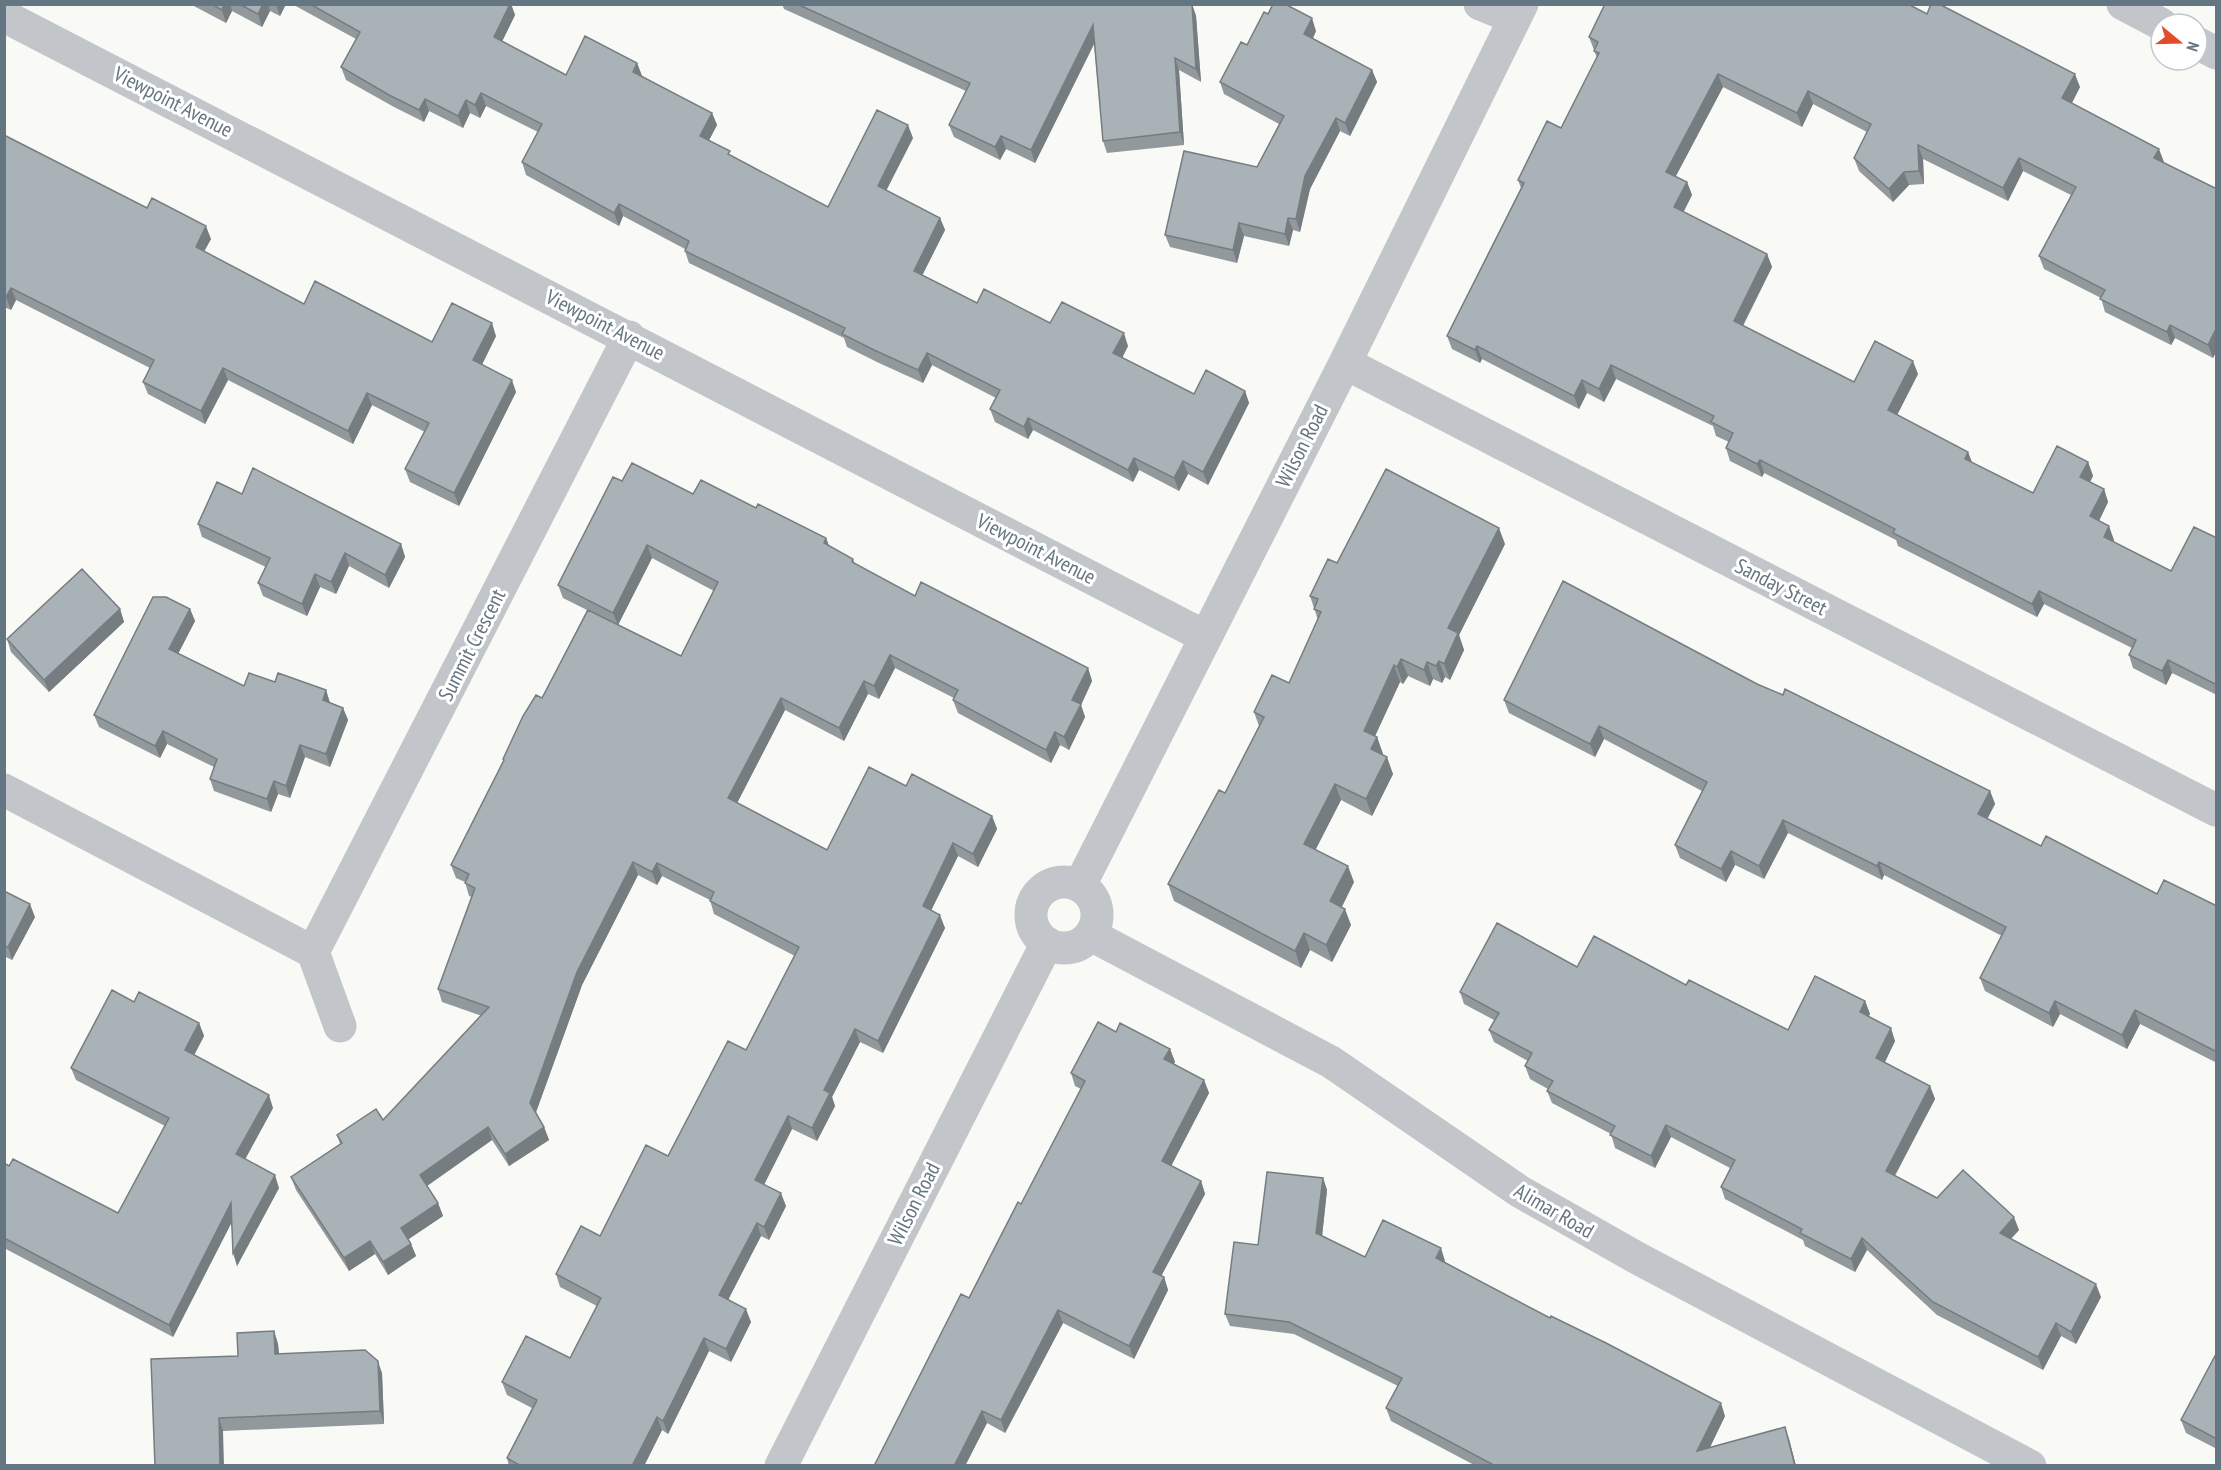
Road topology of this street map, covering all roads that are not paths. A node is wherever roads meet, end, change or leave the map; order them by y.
1 (1480, 4) edge
2 (2123, 4) edge
3 (1518, 11) edge
4 (4, 16) edge
5 (2149, 18) edge
6 (629, 337) junction
7 (1345, 363) junction
8 (1204, 636) junction
9 (4, 790) edge
10 (2217, 810) edge
11 (1080, 885) junction
12 (1091, 935) junction
13 (1047, 943) junction
14 (313, 952) junction
15 (340, 1026) dead end
16 (782, 1466) edge
17 (2030, 1466) edge

1 - 3 street
2 - 5 street
3 - 7 street, Wilson Road
4 - 6 street, Viewpoint Avenue
6 - 8 street, Viewpoint Avenue
6 - 14 street, Summit Crescent
7 - 8 street, Wilson Road
7 - 10 street, Sanday Street
8 - 11 street, Wilson Road
9 - 14 street
11 - 12 street
11 - 13 street
12 - 13 street
12 - 17 street, Alimar Road
13 - 16 street, Wilson Road
14 - 15 street

